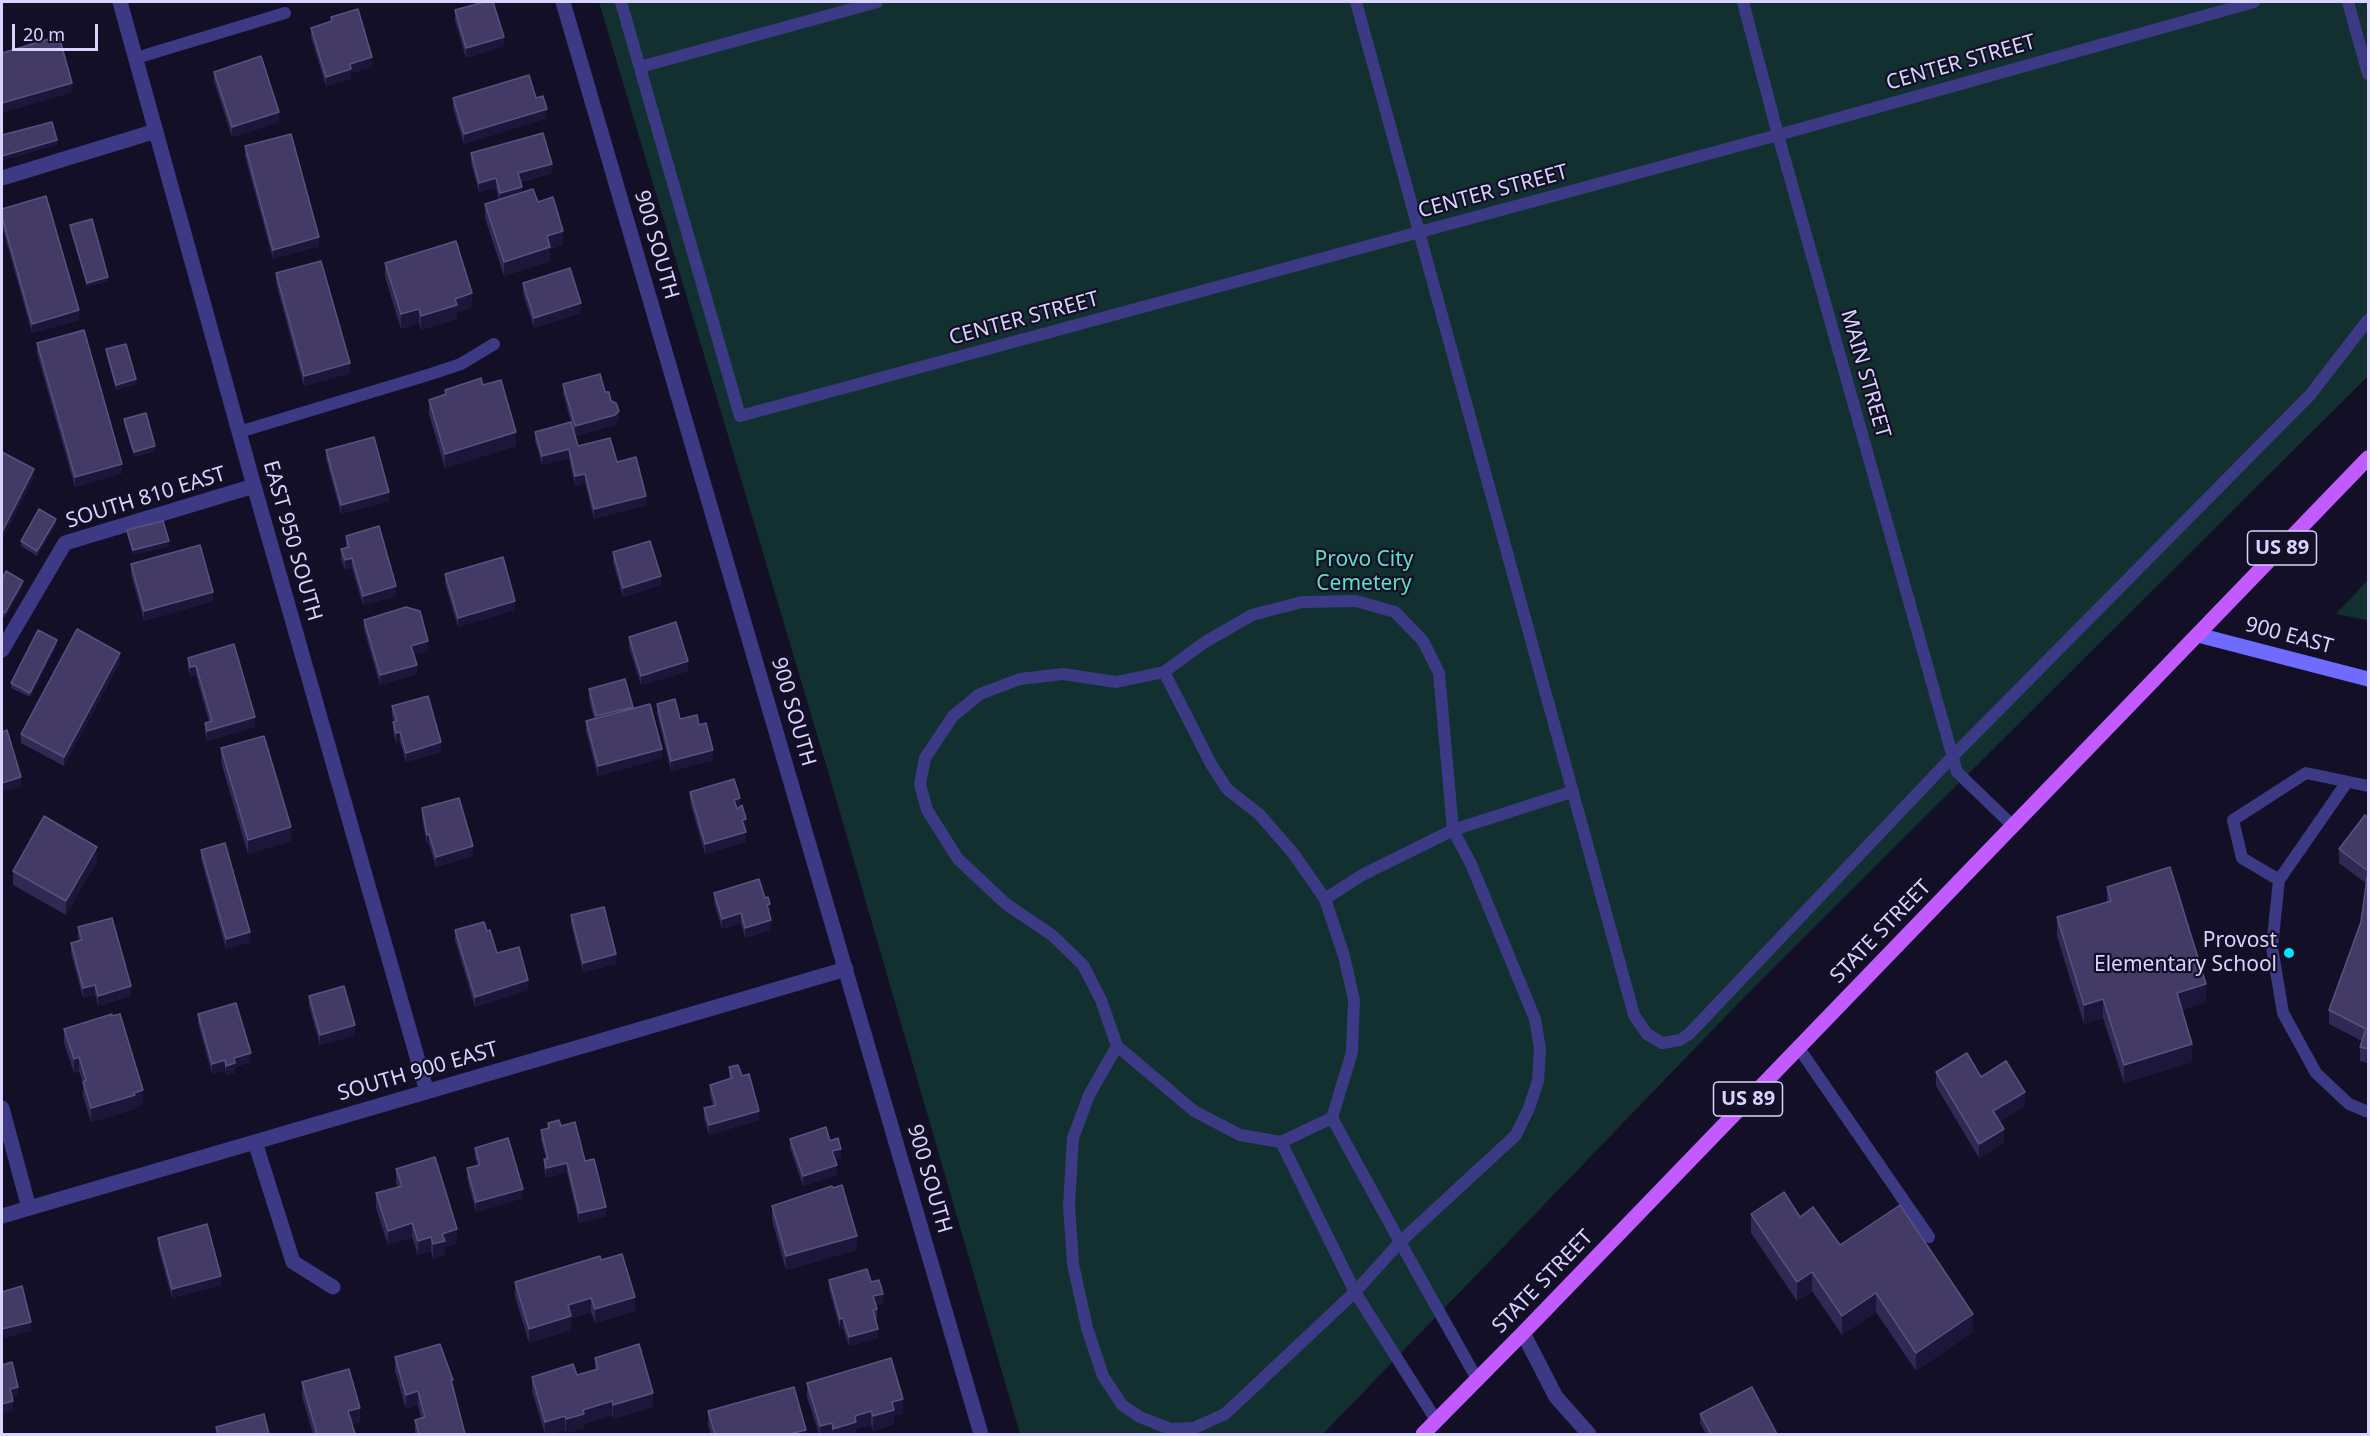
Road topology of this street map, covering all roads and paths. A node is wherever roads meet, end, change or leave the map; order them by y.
1 (120, 2) edge
2 (563, 2) edge
3 (621, 2) edge
4 (877, 2) edge
5 (1356, 2) edge
6 (1743, 2) edge
7 (2254, 2) edge
8 (2348, 2) edge
9 (285, 13) dead end
10 (136, 58) junction
11 (640, 67) junction
12 (2368, 74) edge
13 (156, 131) junction
14 (1778, 135) junction
15 (2, 178) edge
16 (1419, 232) junction
17 (2368, 320) edge
18 (494, 344) dead end
19 (239, 432) junction
20 (2368, 458) edge
21 (254, 486) junction
22 (2199, 635) junction
23 (2, 650) edge
24 (1164, 672) junction
25 (2368, 679) edge
26 (1953, 756) junction
27 (2347, 782) junction
28 (2368, 786) edge
29 (1571, 792) junction
30 (2013, 826) junction
31 (1453, 830) junction
32 (2279, 880) junction
33 (1325, 899) junction
34 (846, 969) junction
35 (1117, 1046) junction
36 (1798, 1047) junction
37 (427, 1092) junction
38 (2, 1108) edge
39 (2368, 1112) edge
40 (1332, 1118) junction
41 (255, 1142) junction
42 (1281, 1142) junction
43 (29, 1208) junction
44 (2, 1215) edge
45 (1929, 1237) dead end
46 (1400, 1242) junction
47 (333, 1287) dead end
48 (1355, 1292) junction
49 (1523, 1334) junction
50 (1477, 1379) junction
51 (1436, 1420) junction
52 (981, 1434) edge
53 (1423, 1434) edge
54 (1588, 1434) edge

1 - 10 street, EAST 950 SOUTH
2 - 34 street, 900 SOUTH
3 - 11 lane
4 - 11 lane
5 - 16 lane
6 - 14 lane, MAIN STREET
7 - 14 lane, CENTER STREET
8 - 12 lane
9 - 10 lane
10 - 13 street, EAST 950 SOUTH
11 - 16 lane, CENTER STREET
13 - 15 street
13 - 19 street, EAST 950 SOUTH
14 - 16 lane, CENTER STREET
14 - 26 lane, MAIN STREET
16 - 29 lane
17 - 26 lane
18 - 19 lane
19 - 21 street, EAST 950 SOUTH
20 - 22 main road, STATE STREET / US 89
21 - 23 street, SOUTH 810 EAST
21 - 37 street, EAST 950 SOUTH
22 - 25 main road, 900 EAST
22 - 30 main road, STATE STREET / US 89
24 - 31 lane
24 - 33 lane
24 - 35 lane
26 - 29 lane
26 - 30 lane, MAIN STREET
27 - 28 lane
27 - 32 lane
27 - 32 lane
29 - 31 lane
30 - 36 main road, STATE STREET / US 89
31 - 33 lane
31 - 46 lane
32 - 39 lane
33 - 40 lane
34 - 37 street, SOUTH 900 EAST
34 - 52 street, 900 SOUTH
35 - 42 lane
35 - 48 lane
36 - 45 lane
36 - 49 main road, STATE STREET / US 89
37 - 41 street, SOUTH 900 EAST
38 - 43 street
40 - 42 lane
40 - 46 lane
41 - 43 street, SOUTH 900 EAST
41 - 47 street
42 - 48 lane
43 - 44 street, SOUTH 900 EAST
46 - 48 lane
46 - 50 lane
48 - 51 lane
49 - 50 main road, STATE STREET / US 89
49 - 54 street
50 - 51 main road, STATE STREET / US 89
51 - 53 main road, STATE STREET / US 89

